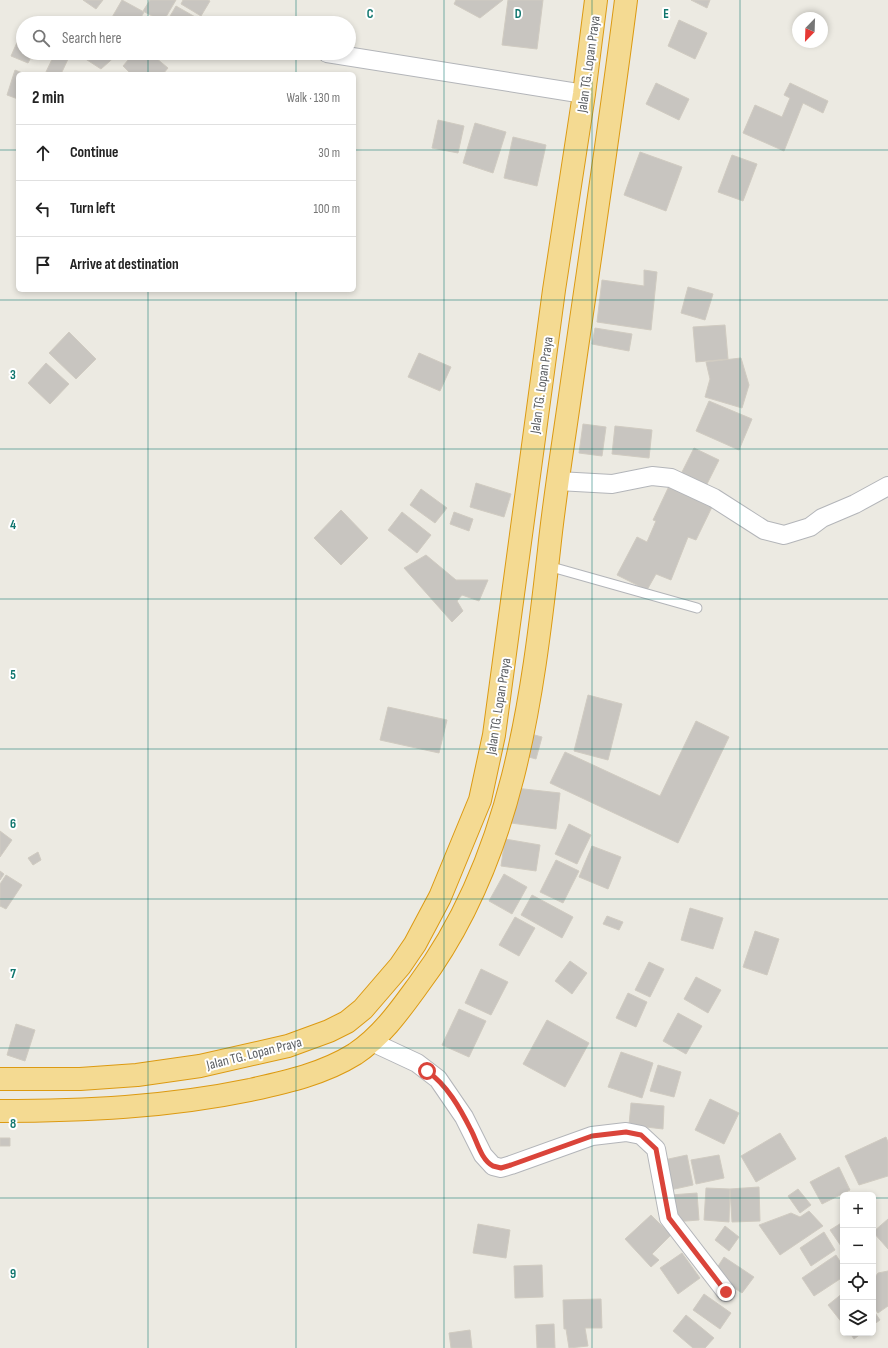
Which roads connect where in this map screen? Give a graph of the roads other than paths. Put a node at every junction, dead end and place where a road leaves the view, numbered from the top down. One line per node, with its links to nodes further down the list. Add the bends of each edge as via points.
1 (596, 0): 4 (highway, Jalan TG. Lopan Praya)
2 (626, 0): 6 (highway)
3 (356, 57): 4 (street)
4 (584, 94): 5 (highway, Jalan TG. Lopan Praya)
5 (560, 250): 6 (highway); 12 (highway, Jalan TG. Lopan Praya, via 506,660 486,775 471,826 440,897 415,944 400,966 363,1009 347,1022 288,1046 200,1066 137,1075 80,1079)
6 (589, 256): 7 (highway)
7 (558, 481): 8 (street, via 612,484 652,476 671,478 714,498 764,530 784,535 810,527 822,518); 9 (highway)
8 (888, 486)
9 (548, 566): 10 (lane); 11 (highway, via 529,704 510,792 472,898 429,971)
10 (697, 608)
11 (372, 1042): 13 (highway, via 352,1056 304,1076 220,1096 65,1111); 14 (street, via 417,1063 438,1079 464,1117 488,1163 493,1166 501,1168 511,1165 592,1136 626,1132 641,1135 656,1149 669,1218)
12 (0, 1079)
13 (0, 1110)
14 (726, 1292)

